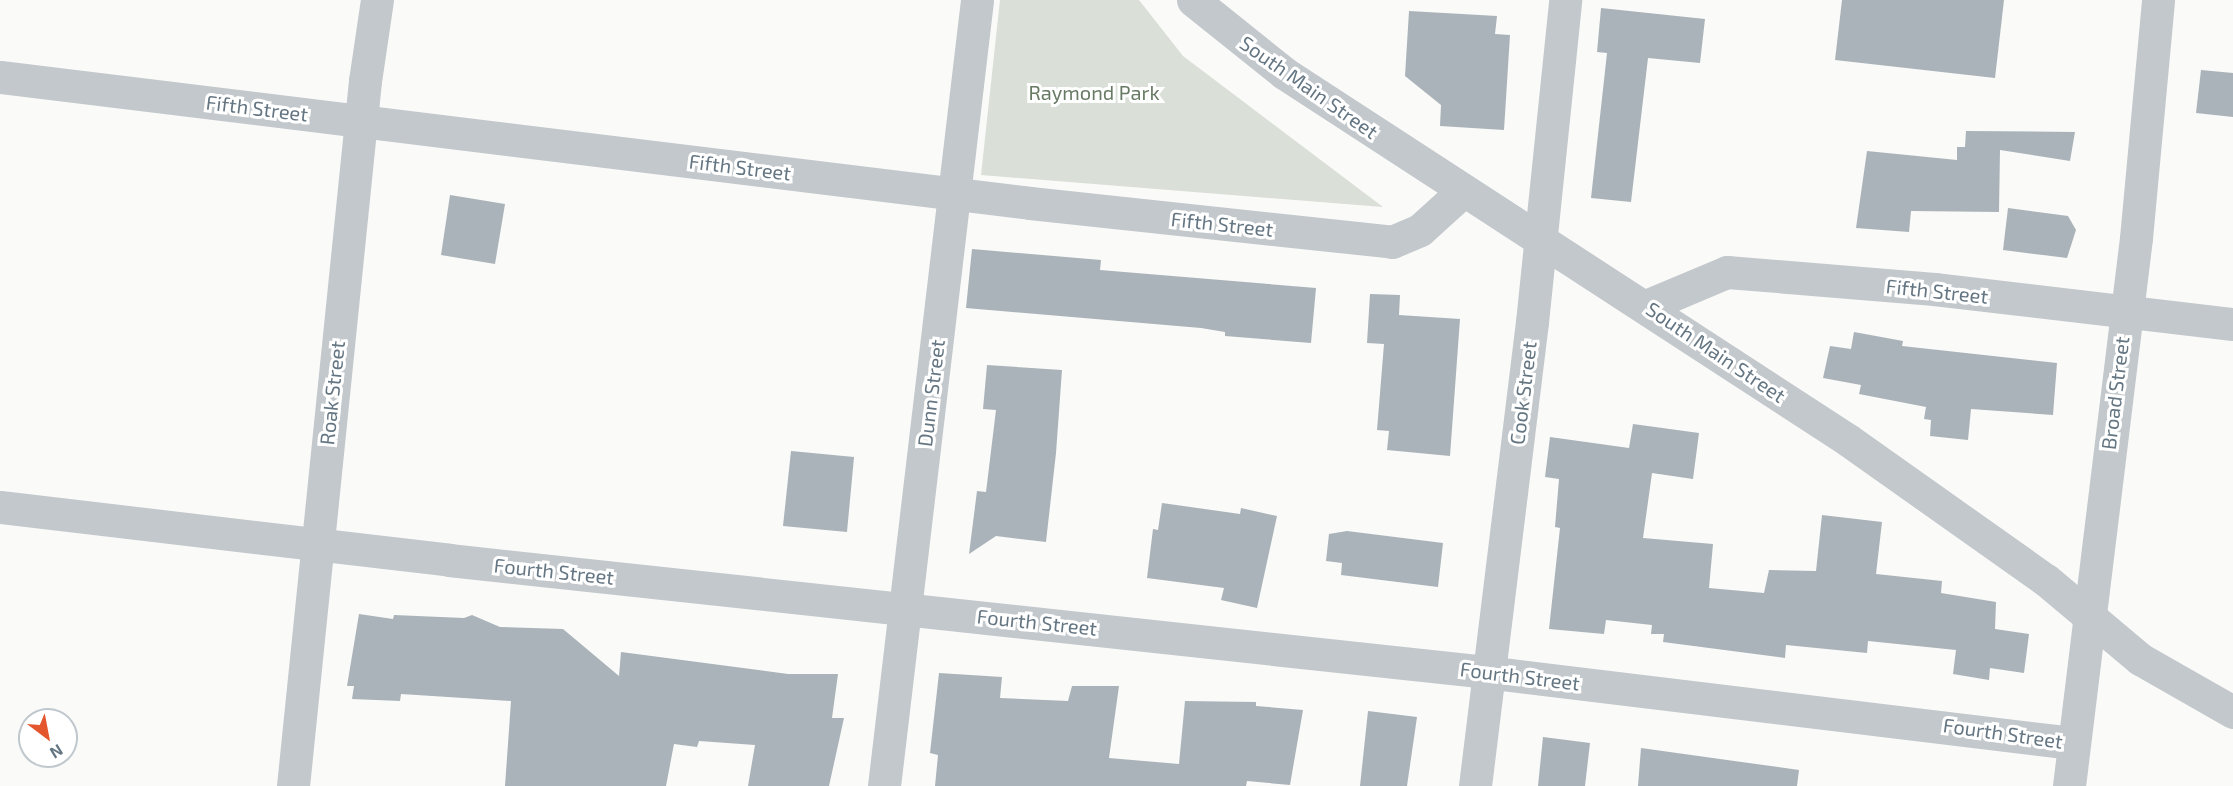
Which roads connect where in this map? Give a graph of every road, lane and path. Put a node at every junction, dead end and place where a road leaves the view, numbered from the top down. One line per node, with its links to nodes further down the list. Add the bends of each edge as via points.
1 (377, 0): 7 (street, Roak Street)
2 (977, 0): 9 (street, Dunn Street)
3 (1194, 0): 8 (street, South Main Street, via 1284,73)
4 (1565, 0): 10 (street, Cook Street)
5 (2158, 0): 12 (street, Broad Street, via 2136,238)
6 (0, 77): 7 (street, Fifth Street)
7 (362, 121): 9 (street, Fifth Street); 15 (street, Roak Street)
8 (1463, 191): 9 (street, Fifth Street, via 1420,230 1392,242); 10 (street, South Main Street)
9 (956, 194): 16 (street, Dunn Street)
10 (1540, 239): 11 (street, South Main Street); 18 (street, Cook Street)
11 (1646, 306): 12 (street, Fifth Street, via 1727,272 1934,289); 17 (street, South Main Street, via 1867,453 2046,580)
12 (2125, 313): 13 (street, Fifth Street); 17 (street, Broad Street)
13 (2233, 324)
14 (0, 507): 15 (street, Fourth Street)
15 (318, 543): 16 (street, Fourth Street); 21 (street, Roak Street)
16 (903, 608): 18 (street, Fourth Street); 22 (street, Dunn Street)
17 (2089, 616): 19 (street, South Main Street, via 2140,659); 20 (street, Broad Street)
18 (1486, 672): 20 (street, Fourth Street); 23 (street, Cook Street)
19 (2233, 712)
20 (2073, 743): 24 (street, Broad Street)
21 (293, 786)
22 (884, 786)
23 (1475, 786)
24 (2069, 786)

